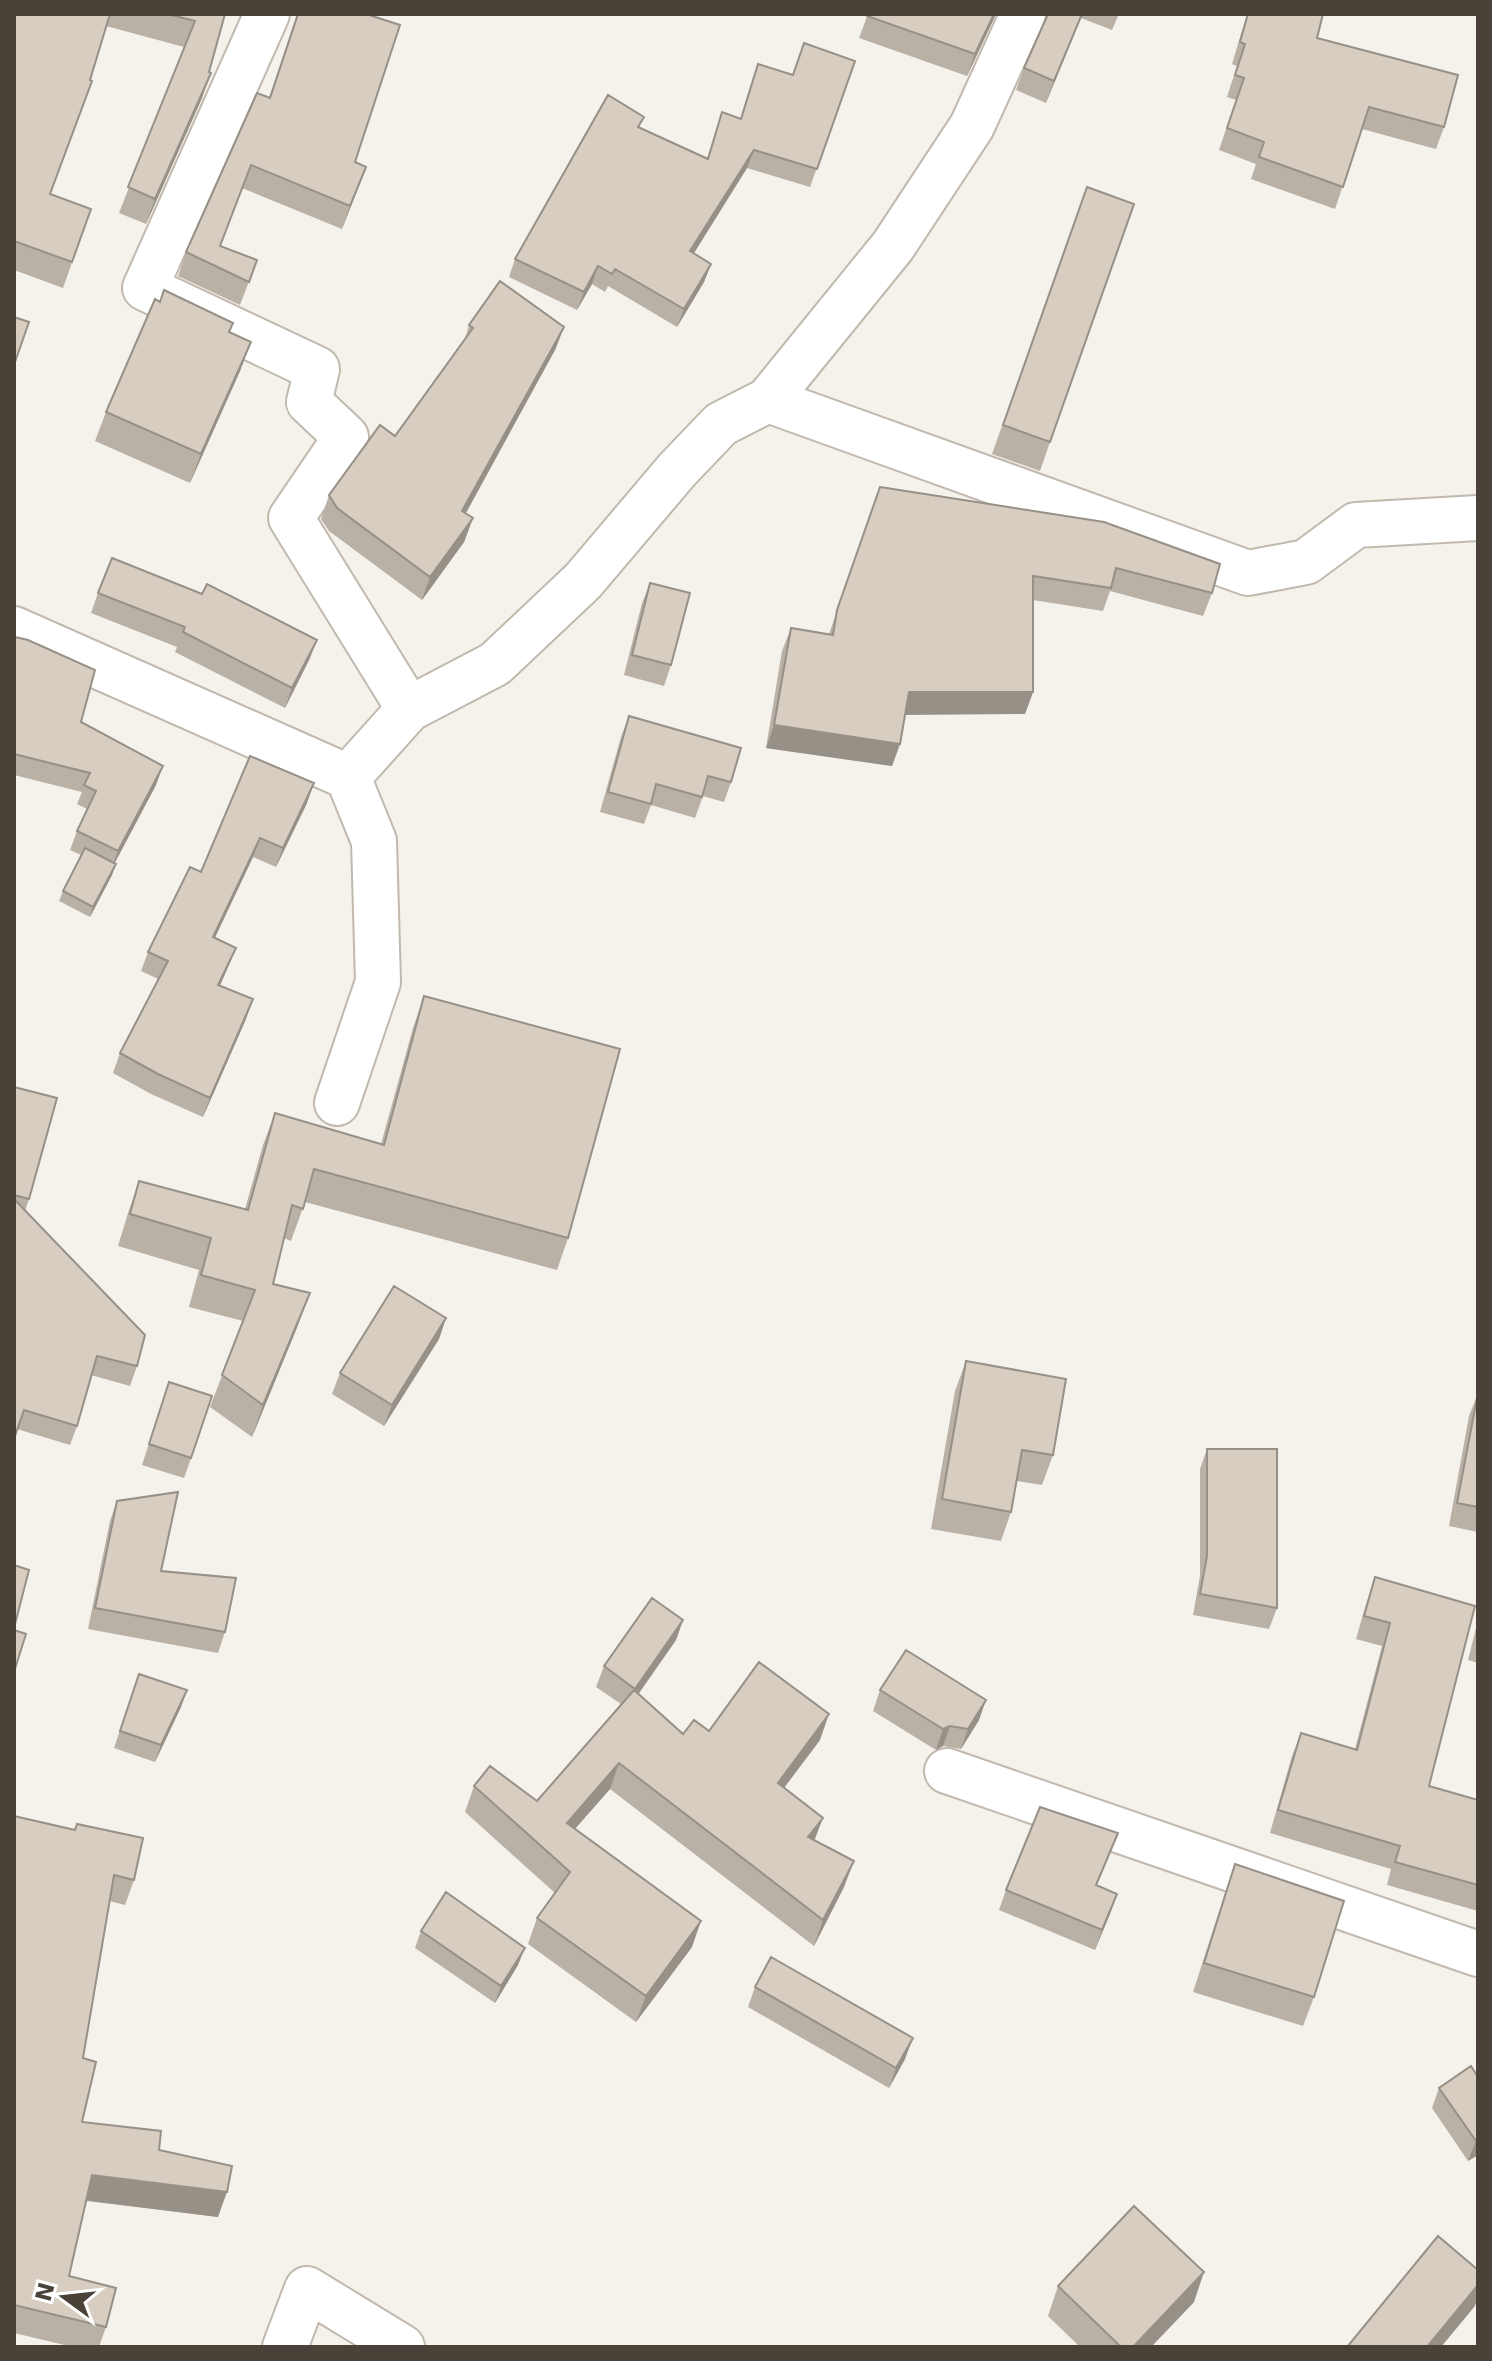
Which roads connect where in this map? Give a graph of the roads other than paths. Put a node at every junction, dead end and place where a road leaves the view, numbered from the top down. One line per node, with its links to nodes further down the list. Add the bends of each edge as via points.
1 (267, 14): 6 (street, via 145,288 317,369 309,402 346,437 291,518)
2 (1023, 14): 3 (street, via 972,126 893,246)
3 (768, 400): 4 (street, via 1248,573 1306,562 1356,525); 6 (street, via 721,424 583,581 495,664)
4 (1478, 518)
5 (14, 629): 7 (street)
6 (409, 709): 7 (street)
7 (348, 777): 8 (street, via 374,841 378,982)
8 (337, 1103)
9 (947, 1771): 10 (street)
10 (1478, 1954)
11 (285, 2347): 12 (street, via 307,2289)
12 (402, 2347)

